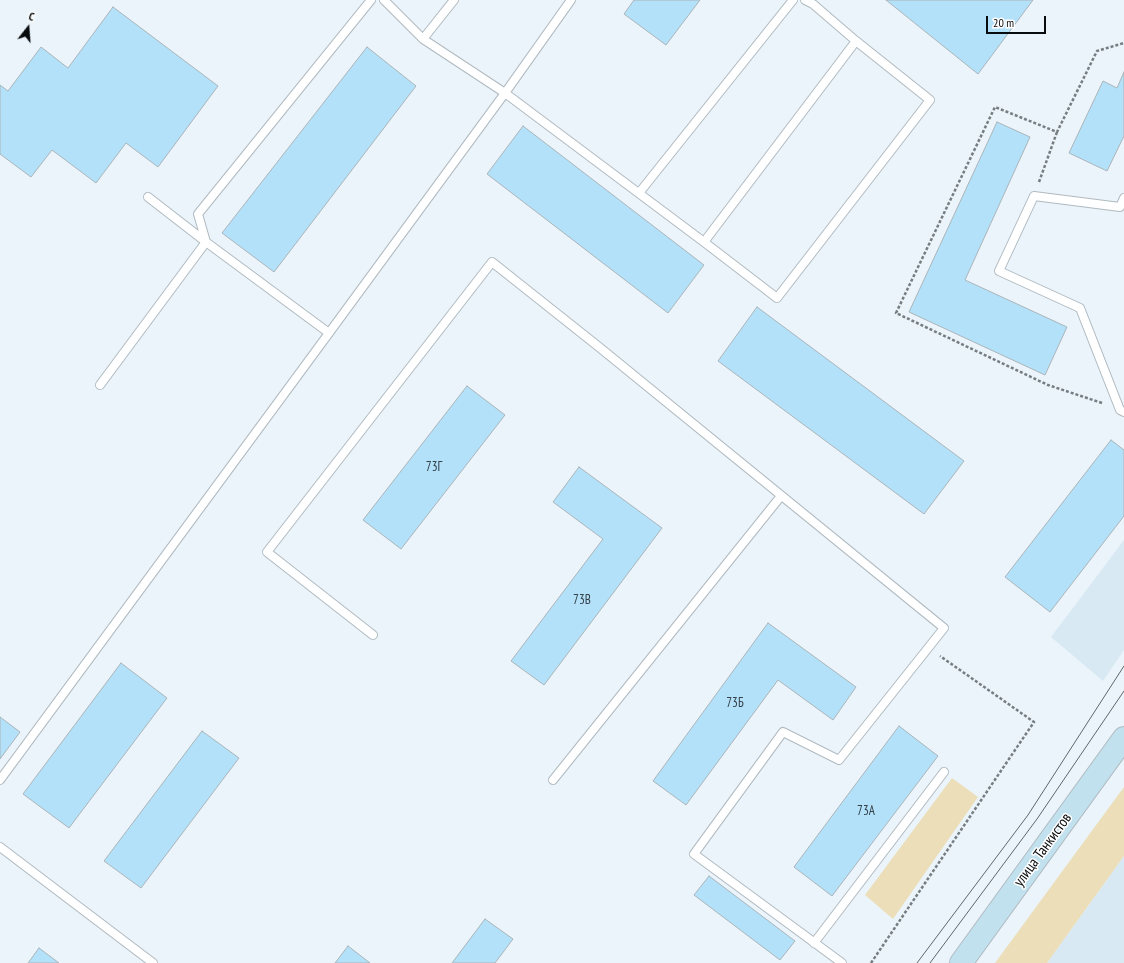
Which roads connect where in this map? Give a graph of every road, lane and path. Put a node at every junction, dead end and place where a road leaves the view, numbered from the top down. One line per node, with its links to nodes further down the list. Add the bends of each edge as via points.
1 (371, 0): 15 (lane, via 198,214)
2 (384, 0): 7 (lane)
3 (454, 0): 7 (lane)
4 (571, 0): 9 (lane)
5 (793, 0): 11 (lane)
6 (811, 1): 8 (lane)
7 (423, 39): 9 (lane)
8 (856, 41): 16 (lane); 16 (lane, via 930,100 777,298)
9 (505, 93): 11 (lane); 17 (lane)
10 (1057, 132): 12 (path)
11 (640, 193): 16 (lane)
12 (1034, 196): 14 (lane, via 1120,207); 19 (lane, via 999,271 1080,308)
13 (148, 197): 15 (lane)
14 (1124, 198)
15 (206, 242): 17 (lane); 18 (lane)
16 (704, 242)
17 (329, 333): 25 (lane)
18 (100, 385)
19 (1123, 408)
20 (782, 496): 21 (lane, via 492,262 267,552); 22 (lane, via 944,628); 26 (lane)
21 (373, 635)
22 (928, 648): 28 (lane, via 839,760 782,732 694,854); 31 (path, via 1034,722)
23 (1124, 738): 32 (main road, улица Танкистов)
24 (944, 772): 28 (lane)
25 (0, 780)
26 (553, 780)
27 (0, 846): 29 (lane)
28 (814, 942): 30 (lane)
29 (152, 963)
30 (842, 963)
31 (871, 963)
32 (961, 963)

